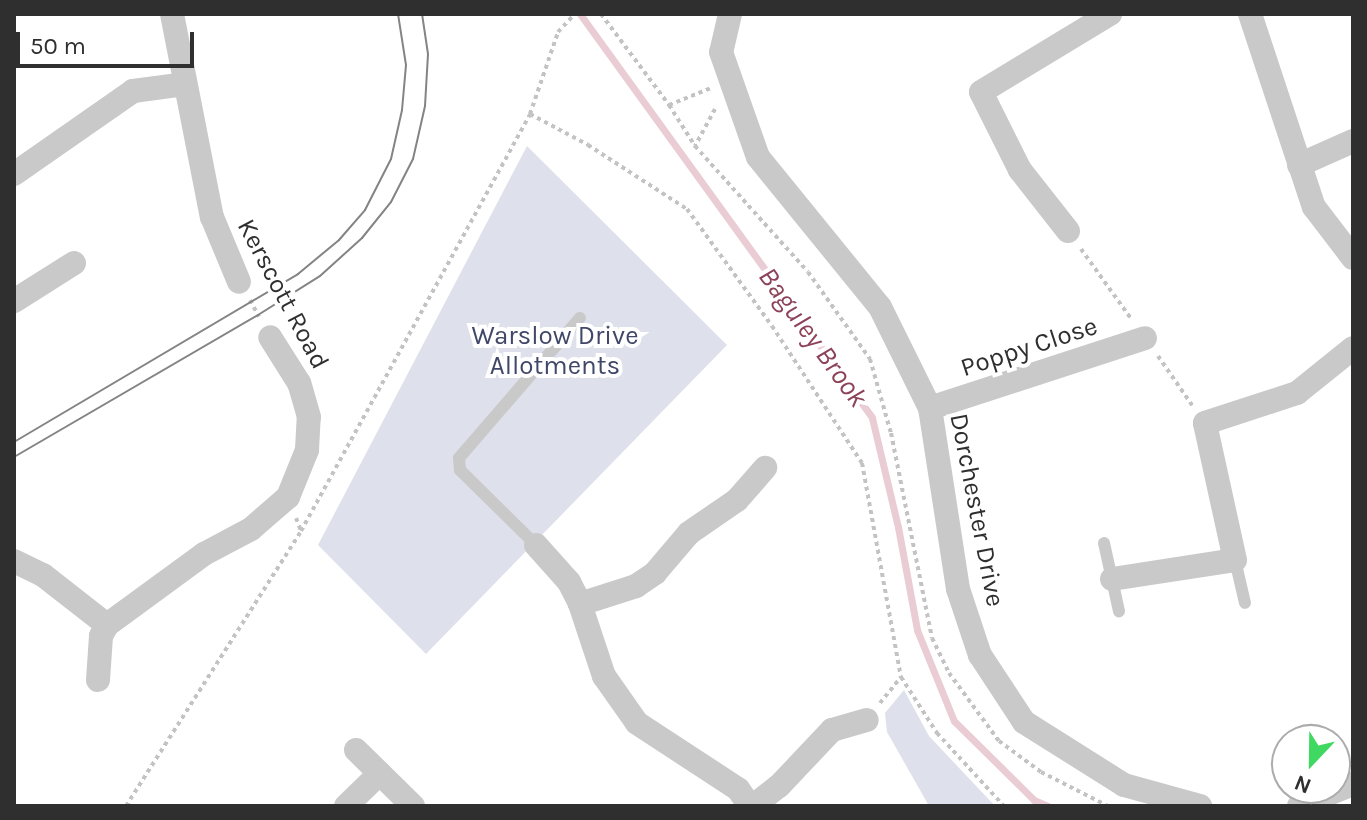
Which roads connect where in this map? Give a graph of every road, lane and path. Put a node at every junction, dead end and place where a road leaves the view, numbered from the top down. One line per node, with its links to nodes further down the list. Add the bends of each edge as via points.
1 (172, 14): 8 (street, Kerscott Road)
2 (575, 14): 10 (path, via 563,26)
3 (601, 14): 9 (path)
4 (730, 14): 7 (street, Dorchester Drive, via 721,52)
5 (1110, 14): 15 (street, via 981,92 1020,170)
6 (1250, 14): 13 (street)
7 (731, 79): 9 (path); 12 (path); 25 (street, Dorchester Drive, via 758,157 880,307)
8 (185, 84): 14 (street, via 133,91); 19 (street, Kerscott Road, via 212,217)
9 (669, 105): 12 (path)
10 (530, 114): 29 (path); 39 (path, via 687,209 772,326 862,463)
11 (1353, 141): 13 (street)
12 (695, 146): 18 (path)
13 (1299, 165): 16 (street, via 1314,207)
14 (14, 174)
15 (1068, 231): 23 (path)
16 (1353, 258)
17 (74, 263): 20 (street)
18 (808, 272)
19 (239, 282): 22 (path, Kerscott Road)
20 (14, 301)
21 (580, 318): 31 (lane, via 459,458 460,470)
22 (270, 337): 28 (street, Kerscott Road, via 299,383 309,417 307,450)
23 (1145, 338): 25 (street, Poppy Close); 26 (path)
24 (1353, 348): 26 (street, via 1297,393)
25 (930, 408): 50 (street, Dorchester Drive, via 958,589 980,655 1024,722 1124,785)
26 (1205, 423): 32 (street)
27 (765, 468): 36 (street, via 737,500 689,533 655,573 636,586)
28 (288, 497): 29 (path); 38 (street, Kerscott Road, via 251,529 204,554)
29 (301, 531): 45 (path)
30 (1104, 543): 34 (lane)
31 (536, 545): 36 (street, via 569,582)
32 (1235, 560): 34 (street); 35 (lane)
33 (14, 561): 38 (street, via 43,575)
34 (1112, 579): 37 (lane)
35 (1245, 603)
36 (580, 604): 48 (street, via 604,676 637,723 728,781)
37 (1119, 611)
38 (107, 625): 40 (street, via 101,636)
39 (901, 677): 41 (path); 49 (path, via 937,733)
40 (98, 680)
41 (867, 720): 48 (street, via 832,730 779,786)
42 (356, 750): 43 (street)
43 (380, 773): 46 (street); 47 (street)
44 (1353, 784): 51 (street)
45 (126, 806)
46 (346, 806)
47 (413, 806)
48 (752, 806)
49 (1004, 806)
50 (1200, 806)
51 (1299, 806)

